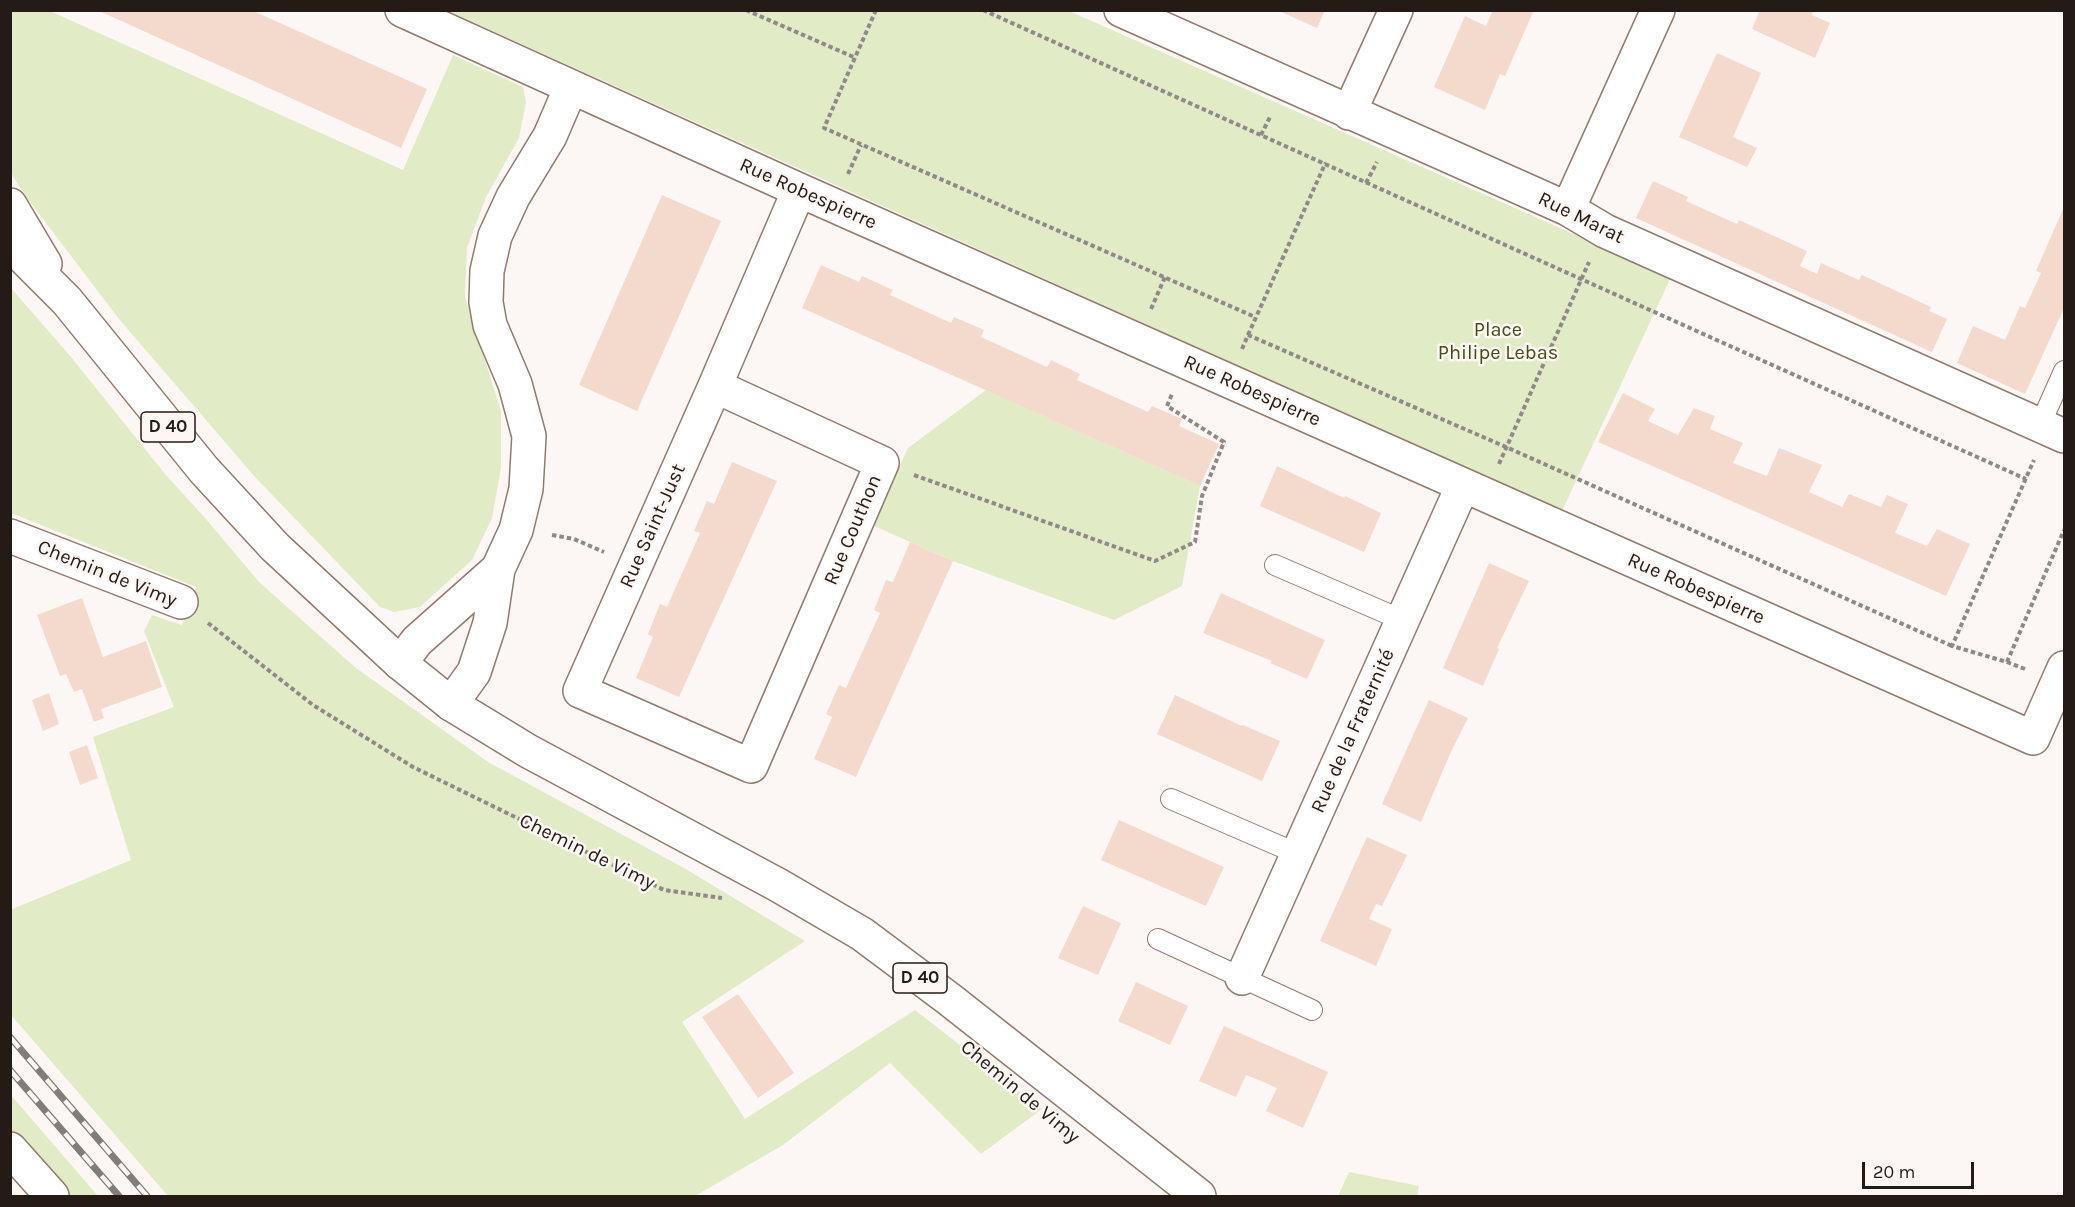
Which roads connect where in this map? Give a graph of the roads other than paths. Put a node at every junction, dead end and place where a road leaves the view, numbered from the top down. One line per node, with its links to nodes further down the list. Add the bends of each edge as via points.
1 (402, 10): 5 (street, Rue Robespierre)
2 (1121, 10): 6 (street, Rue Marat)
3 (1396, 10): 6 (street)
4 (1658, 10): 9 (street)
5 (572, 87): 7 (street, Rue Robespierre); 18 (street, via 550,136 499,226 488,271 486,302 490,325 515,384 529,436 526,489 516,530)
6 (1349, 112): 9 (street, Rue Marat)
7 (799, 190): 13 (street, Rue Saint-Just); 15 (street, Rue Robespierre)
8 (10, 205): 11 (street, D 40)
9 (1568, 209): 14 (street, Rue Marat, via 1605,231)
10 (10, 244): 11 (street, D 40)
11 (67, 302): 21 (street, D 40, via 212,479 275,547)
12 (2064, 371): 14 (lane, Rue Marat)
13 (715, 387): 24 (street, Rue Couthon, via 882,463); 24 (street, Rue Saint-Just, via 580,691)
14 (2052, 431)
15 (1474, 489): 20 (street, Rue de la Fraternité); 22 (street, Rue Robespierre, via 2033,738)
16 (10, 536): 19 (street, Chemin de Vimy)
17 (1275, 565): 20 (lane)
18 (498, 569): 21 (street, via 417,640); 23 (street, via 490,623 474,672)
19 (181, 602)
20 (1402, 620): 26 (street, Rue de la Fraternité)
21 (400, 663): 23 (street, Chemin de Vimy / D 40)
22 (2061, 675)
23 (451, 704): 32 (street, Chemin de Vimy / D 40, via 528,752 862,934)
24 (751, 766)
25 (1171, 799): 26 (lane)
26 (1298, 854): 28 (street, Rue de la Fraternité)
27 (1158, 939): 28 (lane)
28 (1242, 978): 29 (lane)
29 (1312, 1010)
30 (10, 1149): 31 (street)
31 (52, 1197)
32 (1199, 1197)

